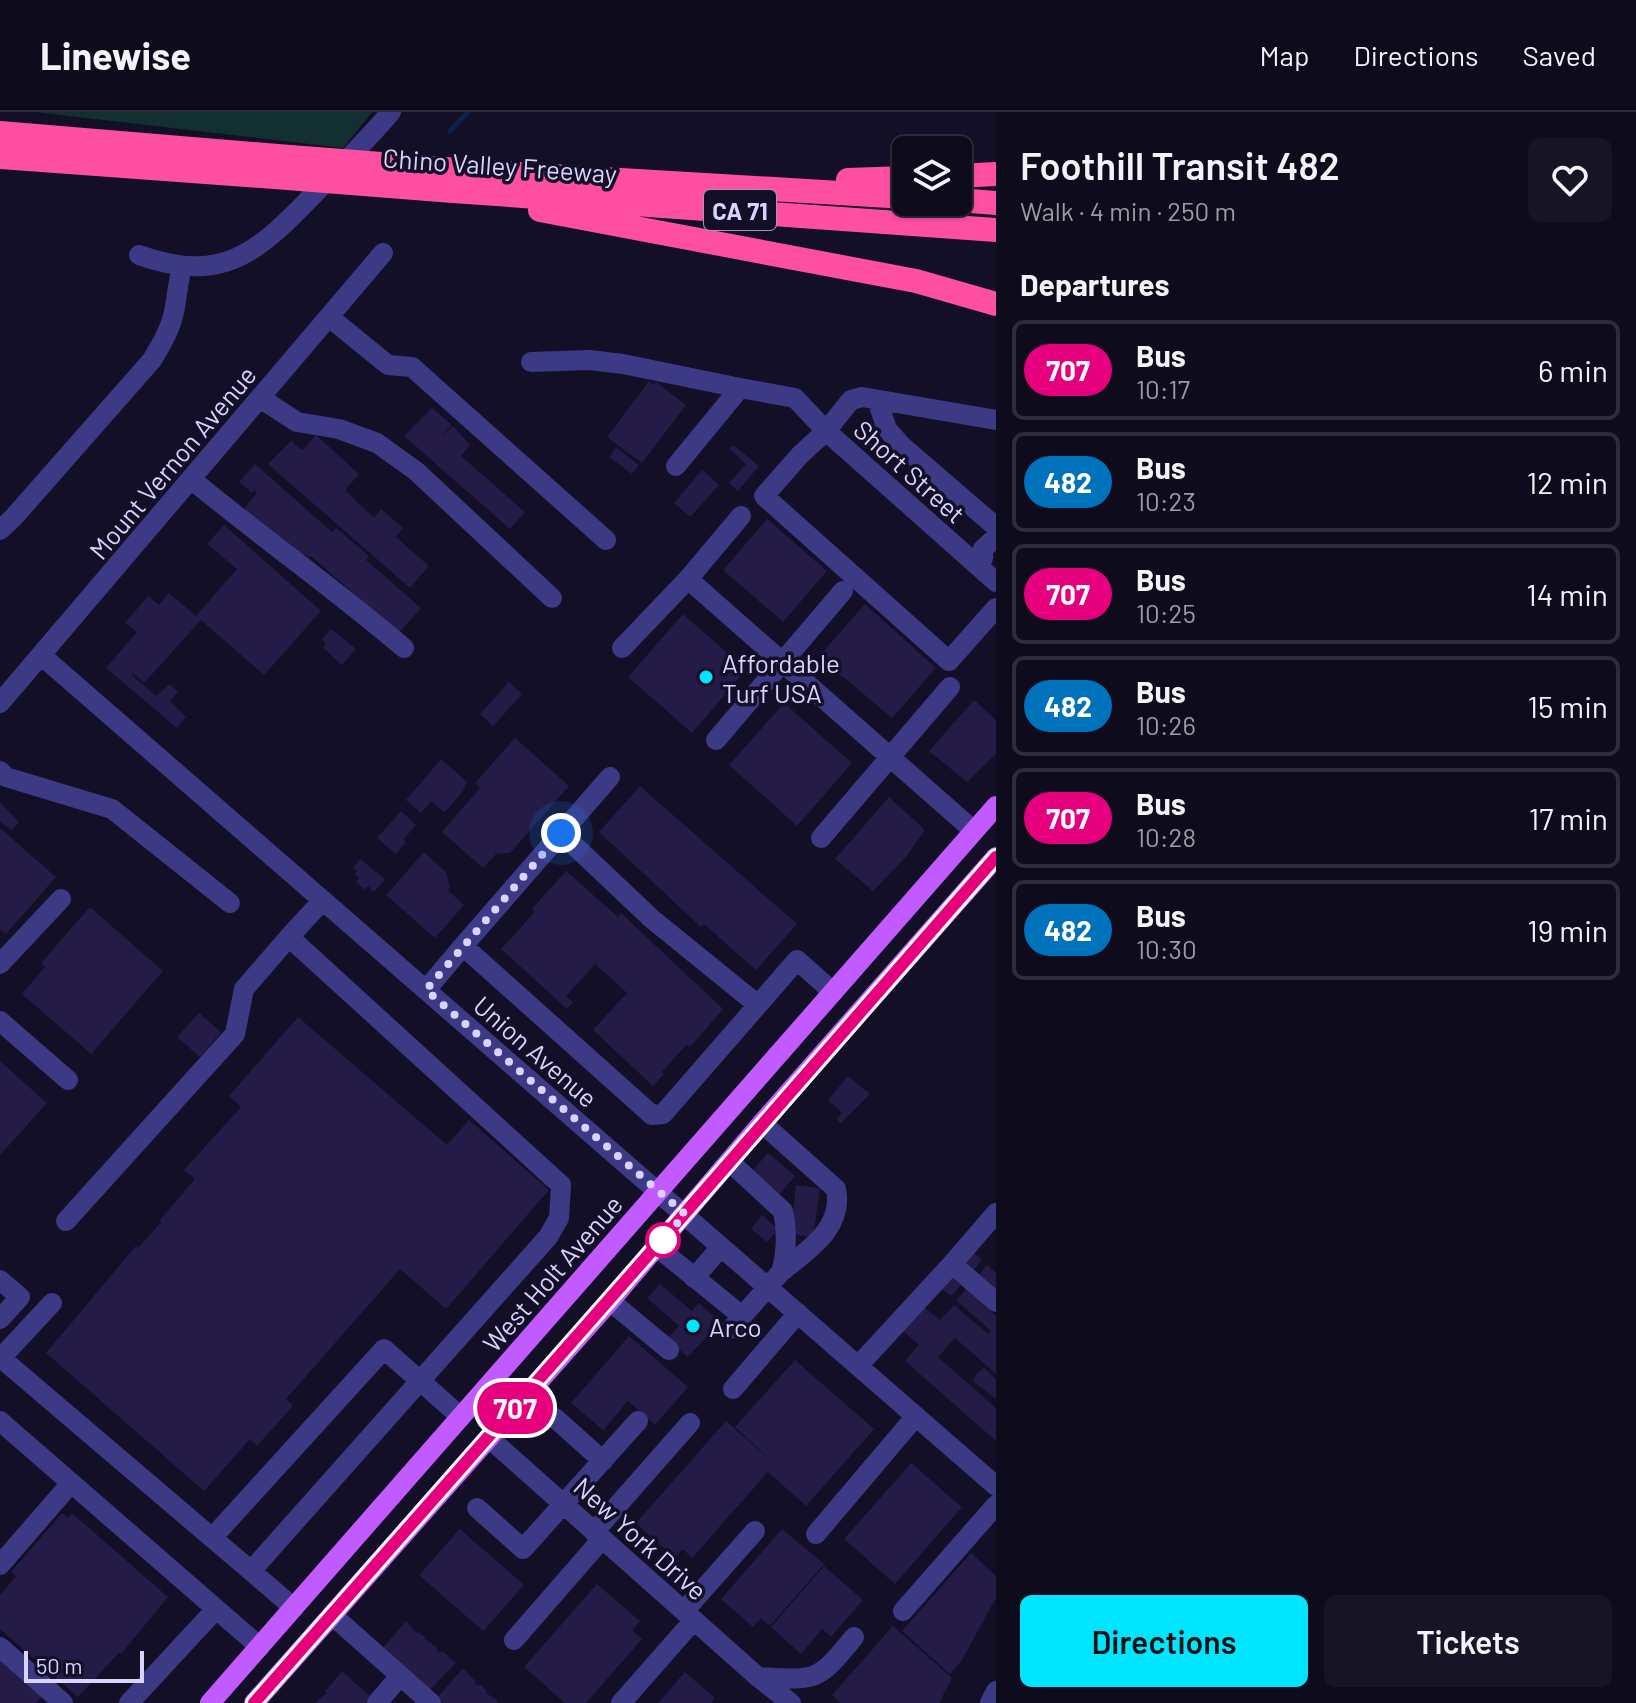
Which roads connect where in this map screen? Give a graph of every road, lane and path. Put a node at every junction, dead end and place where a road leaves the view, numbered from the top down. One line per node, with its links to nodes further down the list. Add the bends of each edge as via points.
1 (391, 112): 16 (street, via 267,240 231,261)
2 (0, 133): 4 (highway, Chino Valley Freeway / CA 71)
3 (11, 158): 4 (highway, Chino Valley Freeway / CA 71)
4 (282, 167): 8 (highway, Chino Valley Freeway / CA 71, bridge, via 472,171); 9 (highway, Chino Valley Freeway / CA 71, bridge)
5 (996, 174): 6 (highway)
6 (972, 175)
7 (892, 179): 8 (highway)
8 (715, 186): 10 (highway, Chino Valley Freeway / CA 71)
9 (484, 194): 13 (highway, Chino Valley Freeway / CA 71); 17 (highway, via 542,211 916,281)
10 (892, 196)
11 (972, 201): 12 (highway)
12 (996, 203)
13 (996, 230)
14 (383, 253): 18 (street, Mount Vernon Avenue)
15 (139, 255): 16 (street)
16 (182, 267): 29 (street, via 174,314 152,360)
17 (996, 304)
18 (329, 317): 21 (street, Mount Vernon Avenue); 31 (street, via 388,365 412,367)
19 (531, 362): 20 (street, Short Street, via 623,364)
20 (740, 388): 24 (street, Short Street, via 795,398); 25 (street)
21 (260, 398): 26 (street, Mount Vernon Avenue); 36 (street, via 297,422 377,443 416,471)
22 (877, 400): 23 (street); 24 (street, via 851,400); 28 (street, via 887,429 902,446)
23 (996, 420)
24 (826, 431): 32 (street, Short Street); 37 (street, via 764,496 949,661)
25 (676, 466)
26 (191, 479): 38 (street); 40 (street, Mount Vernon Avenue)
27 (741, 516): 33 (street)
28 (996, 527)
29 (0, 530)
30 (996, 537): 32 (street, via 983,549)
31 (606, 540)
32 (985, 557): 34 (street, Short Street)
33 (688, 579): 39 (street); 41 (street)
34 (996, 582)
35 (843, 591): 41 (street)
36 (552, 598)
37 (996, 608)
38 (404, 648)
39 (622, 648)
40 (42, 656): 43 (street, Mount Vernon Avenue); 54 (street, Union Avenue)
41 (781, 660): 44 (street); 45 (street)
42 (950, 687): 45 (street)
43 (0, 703)
44 (716, 740)
45 (890, 755): 49 (street); 51 (street)
46 (0, 771): 55 (street, via 112,809)
47 (610, 777): 50 (street)
48 (996, 806): 49 (main road, West Holt Avenue)
49 (974, 831): 60 (main road, West Holt Avenue)
50 (561, 833): 57 (street); 61 (street, via 652,919)
51 (821, 838)
52 (996, 857): 64 (main road)
53 (61, 899): 58 (street)
54 (323, 900): 56 (street); 59 (street, Union Avenue)
55 (230, 903)
56 (289, 937): 69 (street, via 244,989 235,1034); 83 (street, via 561,1185 559,1218 548,1237)
57 (463, 946): 59 (street); 61 (street, via 652,1115 663,1114)
58 (0, 964)
59 (426, 990): 66 (street, Union Avenue)
60 (833, 992): 61 (street, via 797,960); 66 (main road, West Holt Avenue)
61 (758, 1005)
62 (0, 1021): 63 (street)
63 (68, 1080)
64 (762, 1123): 65 (main road); 74 (street, via 836,1189 839,1200 826,1232)
65 (730, 1162): 68 (main road); 74 (street, via 783,1211 784,1261)
66 (658, 1191): 68 (street, Union Avenue); 86 (main road, West Holt Avenue)
67 (996, 1213): 72 (street)
68 (685, 1214): 70 (main road); 71 (street, Union Avenue)
69 (66, 1221)
70 (657, 1247): 73 (street); 76 (main road)
71 (721, 1247): 73 (street); 74 (street, Union Avenue)
72 (952, 1264): 77 (street); 82 (street)
73 (694, 1278): 74 (street, via 736,1323)
74 (774, 1279): 79 (street, Union Avenue)
75 (0, 1280): 80 (street, via 20,1297)
76 (610, 1301): 81 (street); 91 (main road)
77 (996, 1302)
78 (52, 1303): 101 (street, via 1,1358)
79 (798, 1313): 82 (street, Union Avenue); 84 (street)
80 (0, 1319)
81 (669, 1350)
82 (858, 1366): 85 (street, Union Avenue)
83 (421, 1381): 86 (street); 101 (street, via 384,1349); 103 (street)
84 (733, 1389)
85 (916, 1416): 94 (street, Union Avenue); 99 (street)
86 (461, 1417): 104 (main road, West Holt Avenue)
87 (555, 1418): 92 (street)
88 (0, 1421): 93 (street)
89 (638, 1421): 92 (street)
90 (690, 1423): 100 (street)
91 (489, 1438): 95 (street, New York Drive); 107 (main road)
92 (603, 1461): 95 (street)
93 (71, 1483): 102 (street); 105 (street)
94 (996, 1486)
95 (564, 1505): 97 (street, via 523,1549); 100 (street, New York Drive)
96 (996, 1505): 106 (street)
97 (477, 1508)
98 (755, 1531): 108 (street)
99 (816, 1534)
100 (598, 1535): 108 (street, New York Drive); 110 (street)
101 (212, 1538): 103 (street)
102 (0, 1565)
103 (251, 1571): 104 (street)
104 (294, 1608): 112 (main road, West Holt Avenue)
105 (216, 1609): 112 (street); 117 (street)
106 (903, 1611)
107 (332, 1615): 113 (street); 119 (main road)
108 (689, 1616): 114 (street, New York Drive); 122 (street)
109 (854, 1637): 114 (street, via 820,1674 800,1679)
110 (514, 1640)
111 (0, 1647): 116 (street)
112 (260, 1647): 118 (main road, West Holt Avenue)
113 (400, 1676): 120 (street); 121 (street)
114 (758, 1677): 123 (street); 124 (street, New York Drive)
115 (996, 1691): 125 (street)
116 (63, 1703)
117 (129, 1703)
118 (210, 1703)
119 (254, 1703)
120 (377, 1703)
121 (431, 1703)
122 (621, 1703)
123 (763, 1703)
124 (791, 1703)
125 (990, 1703)

